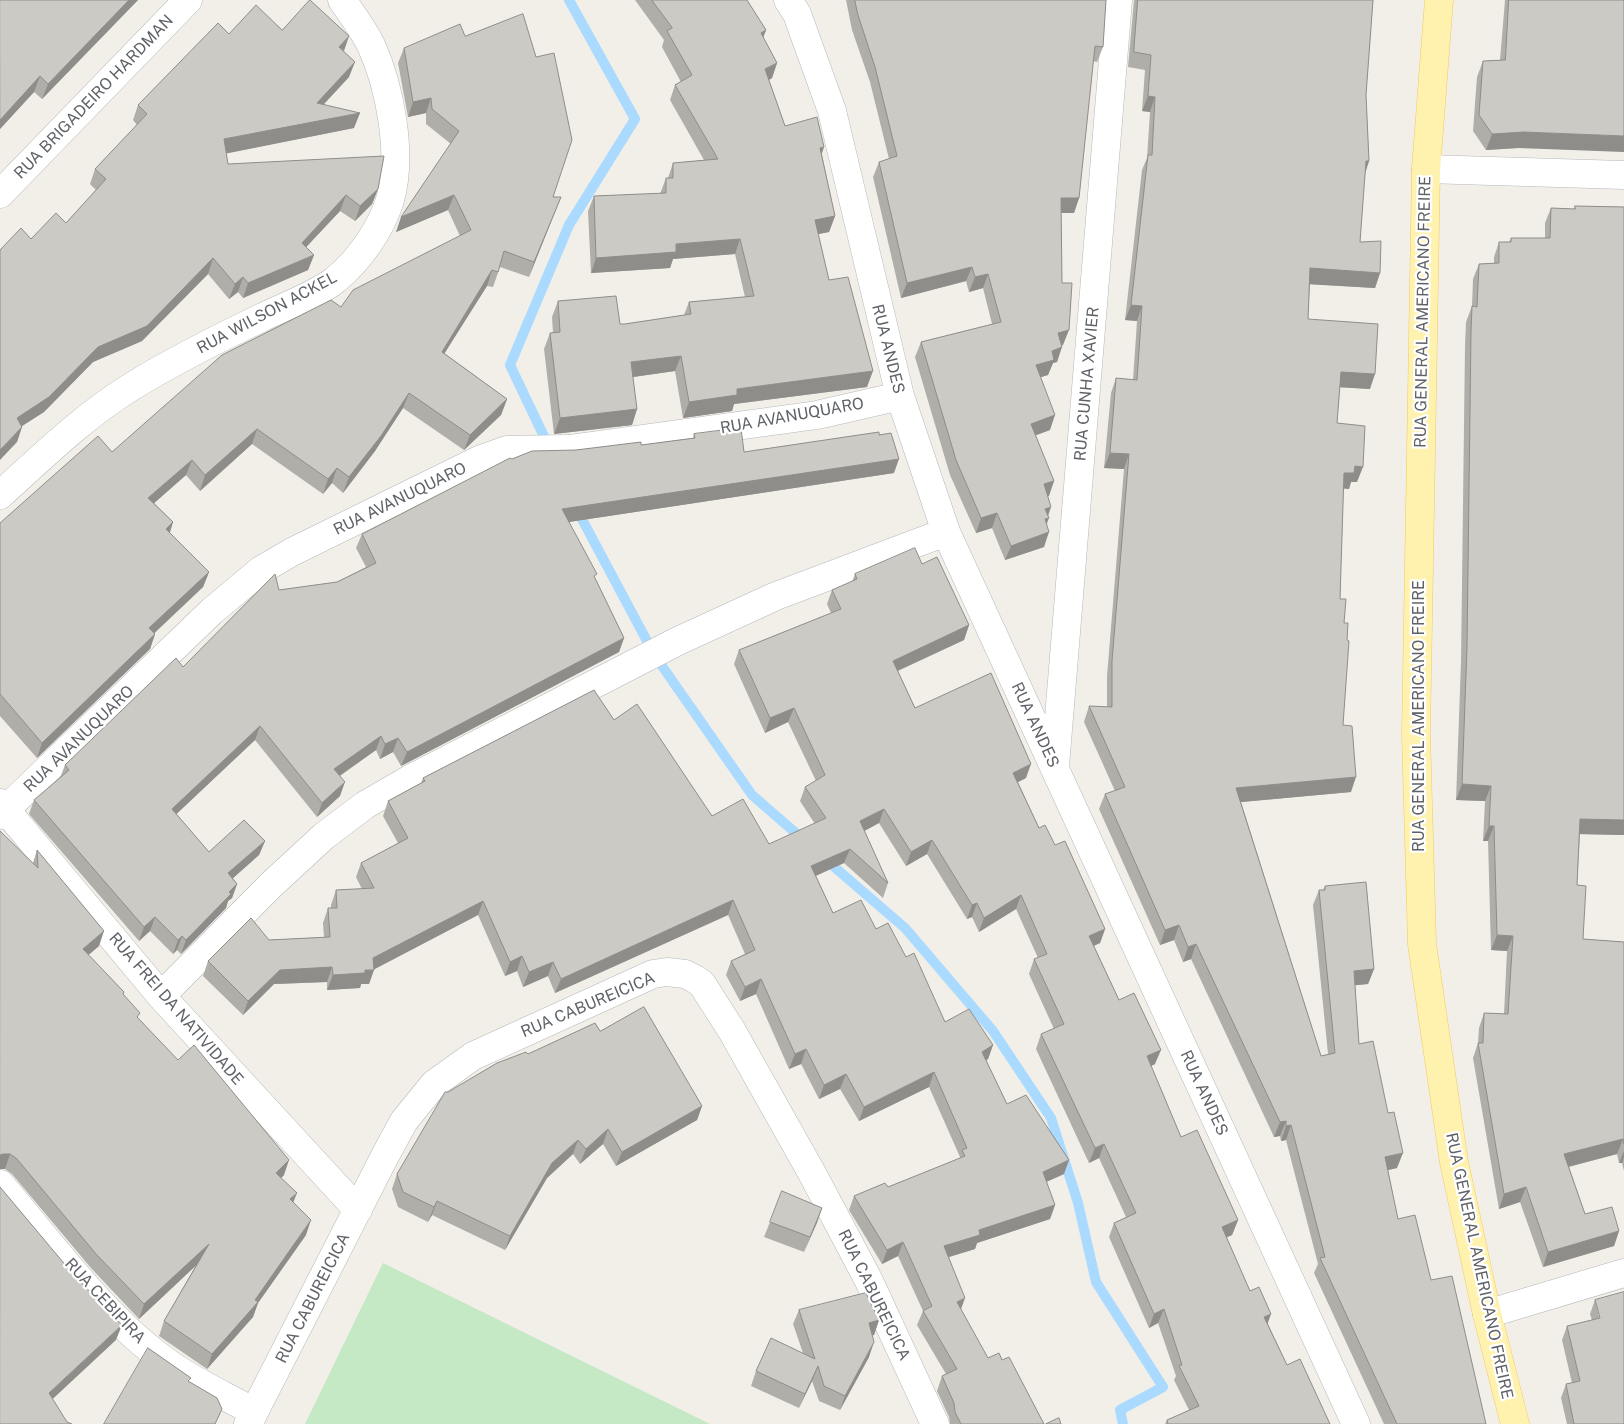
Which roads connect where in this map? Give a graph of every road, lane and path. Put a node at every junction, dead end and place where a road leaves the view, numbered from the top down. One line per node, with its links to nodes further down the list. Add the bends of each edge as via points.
1 (188, 0): 8 (street, RUA BRIGADEIRO HARDMAN)
2 (342, 0): 10 (street, RUA WILSON ACKEL, via 370,44 384,82 394,128 390,200 374,233 353,263 334,281 202,346 130,388 56,444)
3 (788, 0): 9 (street, RUA ANDES, via 797,14 832,111)
4 (1118, 0): 12 (street, RUA CUNHA XAVIER)
5 (1440, 0): 6 (main road, RUA GENERAL AMERICANO FREIRE)
6 (1426, 169): 7 (street); 18 (main road, RUA GENERAL AMERICANO FREIRE, via 1416,734 1422,944 1454,1162)
7 (1624, 175)
8 (0, 194)
9 (900, 396): 11 (street, RUA ANDES); 13 (street, RUA AVANUQUARO, via 817,415 569,449 507,450 479,460 261,570 212,611)
10 (0, 495)
11 (946, 532): 12 (street, RUA ANDES); 14 (street, via 776,596 678,641 410,778 365,805 324,836)
12 (1055, 768): 21 (street, RUA ANDES)
13 (2, 809): 14 (street, RUA FREI DA NATIVIDADE)
14 (161, 996): 16 (street, RUA FREI DA NATIVIDADE)
15 (0, 1184): 19 (street, RUA CEBIPIRA, via 135,1337 169,1364)
16 (358, 1210): 19 (street, RUA CABUREICICA); 20 (street, RUA CABUREICICA, via 404,1121 434,1084 473,1056 653,974 685,974 702,984 732,1031 813,1175 869,1281)
17 (1624, 1274): 18 (street)
18 (1486, 1314): 22 (main road, RUA GENERAL AMERICANO FREIRE)
19 (251, 1418)
20 (935, 1424)
21 (1356, 1424)
22 (1515, 1424)

